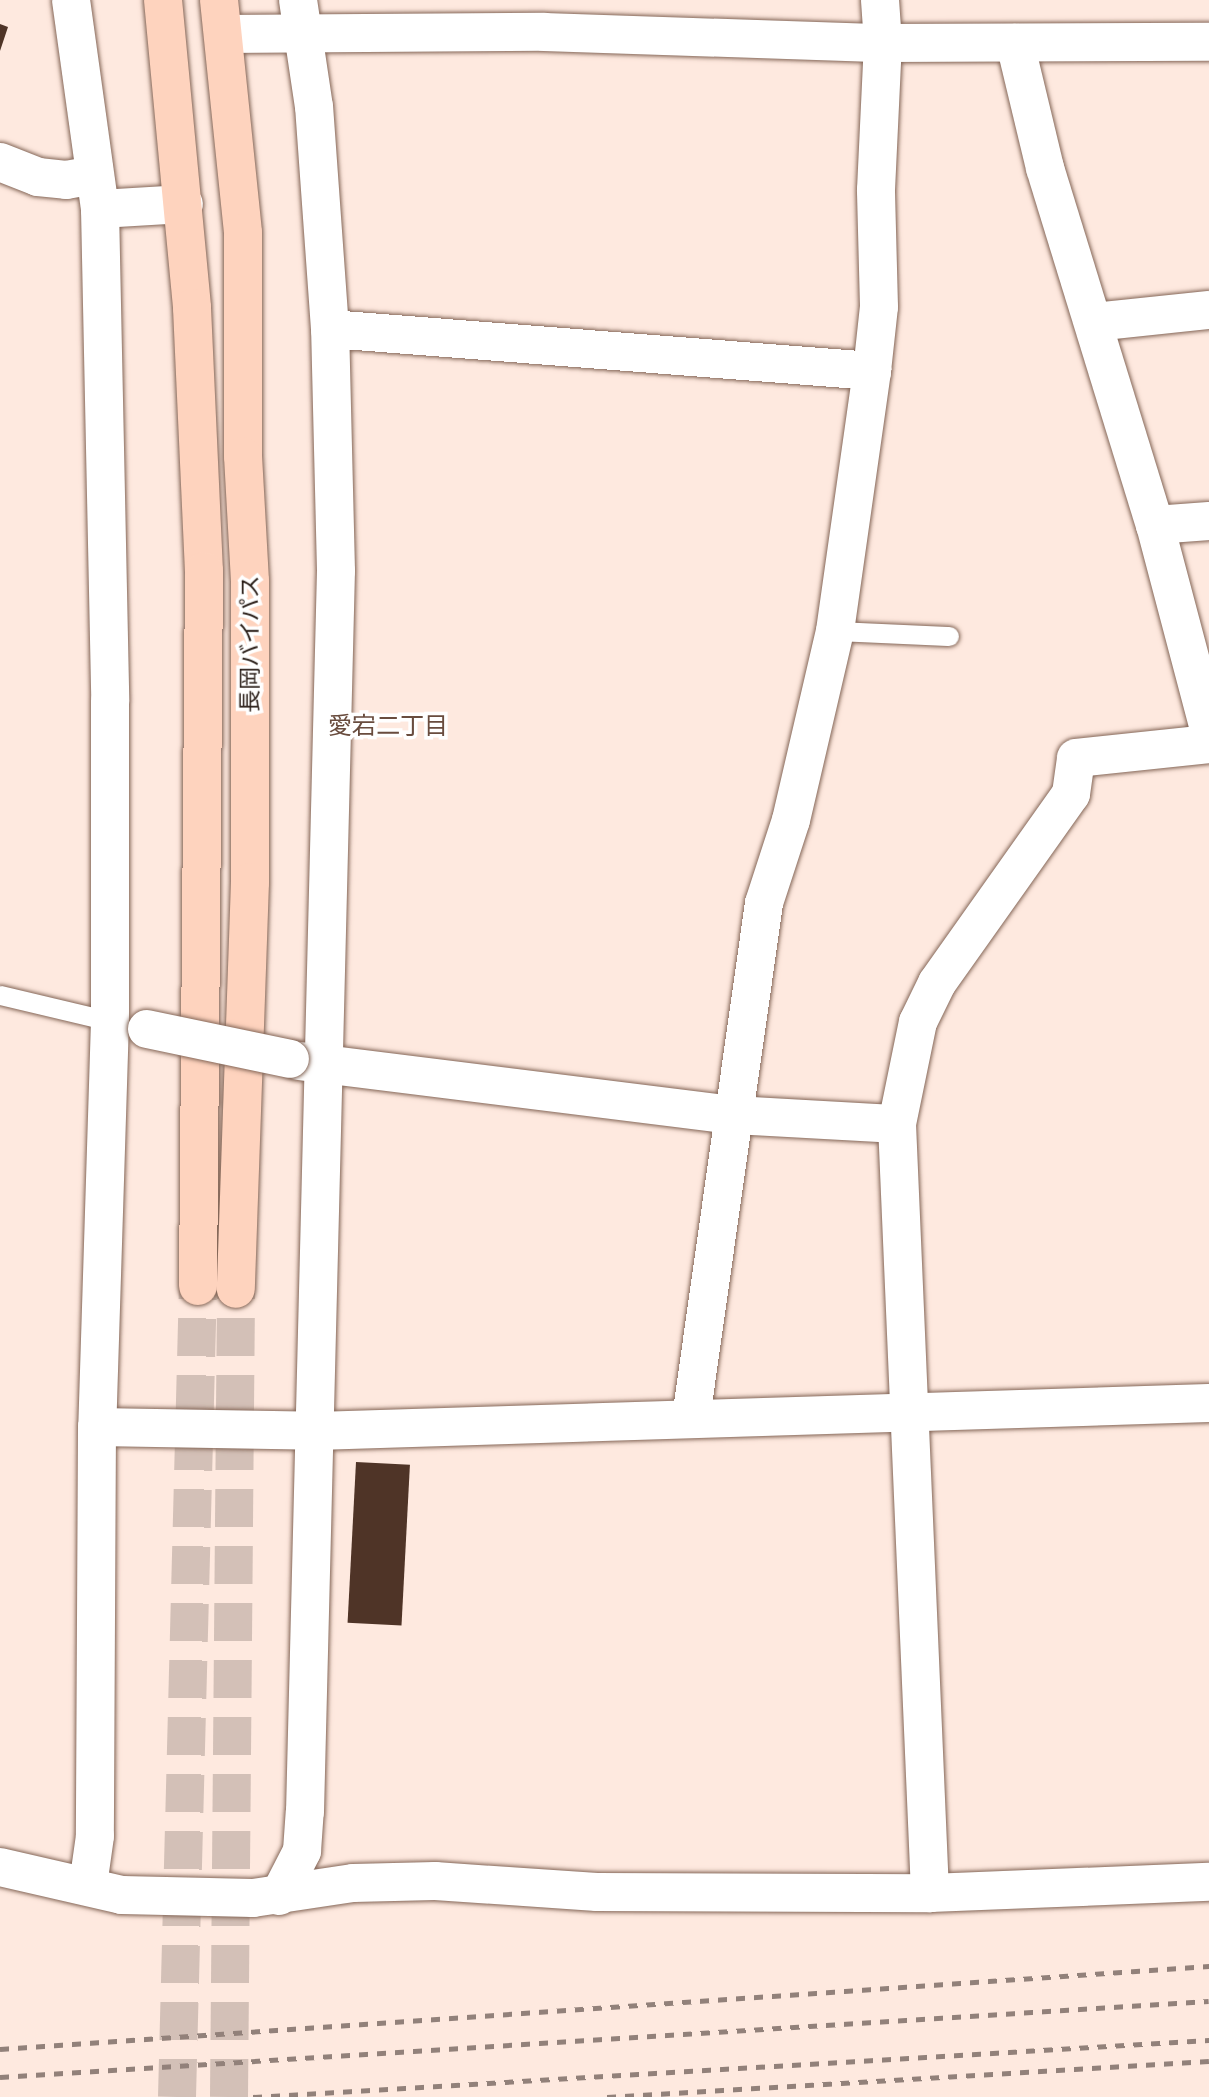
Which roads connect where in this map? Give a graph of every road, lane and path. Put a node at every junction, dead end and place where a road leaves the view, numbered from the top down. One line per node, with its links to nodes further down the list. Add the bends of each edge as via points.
1 (71, 0): 10 (street)
2 (163, 0): 11 (highway, 長岡バイパス)
3 (880, 0): 7 (street)
4 (300, 16): 5 (street); 7 (street, via 544,32); 14 (street, via 314,107)
5 (221, 17): 11 (highway, 長岡バイパス, via 243,233 250,882 217,1287 204,571)
6 (1209, 42): 8 (street)
7 (883, 43): 8 (street); 15 (street, via 876,190 879,307)
8 (1015, 43): 13 (street, via 1045,167)
9 (0, 162): 10 (street)
10 (98, 192): 11 (street); 23 (street)
11 (184, 204)
12 (1209, 310): 13 (street)
13 (1094, 322): 17 (street)
14 (330, 328): 15 (street); 24 (street, via 336,571)
15 (872, 371): 18 (street)
16 (1209, 521): 17 (street)
17 (1155, 525): 20 (street)
18 (835, 631): 19 (lane); 25 (street, via 791,820 764,902)
19 (949, 636)
20 (1209, 730)
21 (1209, 744): 26 (street, via 1076,758 1071,794 937,983 918,1022)
22 (1, 999): 23 (lane)
23 (110, 1021): 24 (street, bridge); 30 (street)
24 (307, 1063): 25 (street); 31 (street)
25 (735, 1115): 26 (street); 29 (street)
26 (897, 1124): 28 (street)
27 (1209, 1403): 28 (street)
28 (908, 1410): 29 (street); 35 (street, via 926,1738)
29 (691, 1418): 31 (street)
30 (97, 1427): 31 (street); 34 (street, via 95,1836)
31 (316, 1430): 36 (street, via 302,1851)
32 (0, 1867): 34 (street)
33 (1209, 1882): 35 (street)
34 (88, 1885): 36 (street, via 122,1895)
35 (929, 1893): 36 (street, via 597,1892 435,1881 353,1883)
36 (279, 1896)

